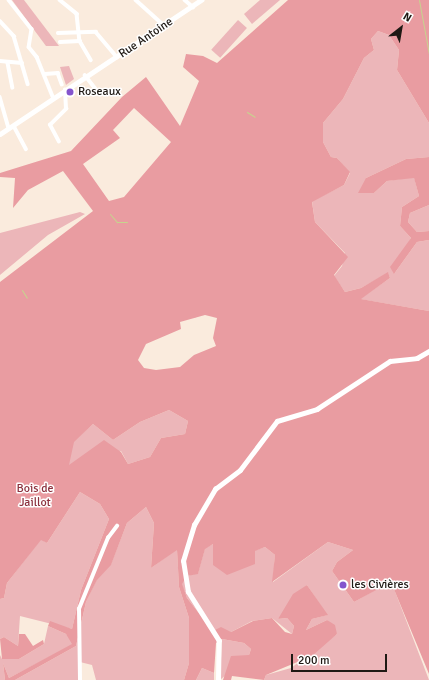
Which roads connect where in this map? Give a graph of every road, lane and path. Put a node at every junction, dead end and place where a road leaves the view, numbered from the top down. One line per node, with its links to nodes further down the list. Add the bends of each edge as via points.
1 (9, 0): 18 (street, via 32,29 29,47)
2 (60, 0): 9 (street, via 77,14)
3 (136, 0): 8 (street)
4 (185, 0): 6 (street)
5 (201, 0): 6 (street, Rue Antoine)
6 (194, 8): 8 (street, Rue Antoine)
7 (0, 21): 17 (street, via 14,36)
8 (164, 25): 13 (street, Rue Antoine)
9 (80, 32): 10 (street); 11 (street); 13 (street, via 96,32)
10 (58, 33)
11 (80, 41): 12 (street); 14 (street)
12 (60, 42)
13 (117, 57): 19 (street, Rue Antoine)
14 (91, 60)
15 (0, 61): 16 (street)
16 (8, 63): 17 (street); 22 (street)
17 (22, 63): 20 (street)
18 (45, 74): 21 (street, via 58,74); 26 (street)
19 (85, 75): 23 (street); 24 (street, Rue Antoine)
20 (28, 84)
21 (62, 84)
22 (13, 88)
23 (96, 89)
24 (64, 90): 26 (street, Rue Antoine); 30 (street, via 66,109 50,125)
25 (0, 97): 28 (street)
26 (54, 99): 27 (street, Rue Antoine)
27 (14, 126): 28 (street, Rue Antoine); 31 (street)
28 (9, 129): 29 (street, Rue Antoine)
29 (0, 134)
30 (58, 142)
31 (26, 149)
32 (429, 351): 35 (street, via 419,358 390,361 317,409 273,424 243,467 215,489 202,510 184,553 183,569 188,592 219,641)
33 (117, 526): 34 (street, via 108,538 79,610)
34 (80, 680)
35 (218, 680)

